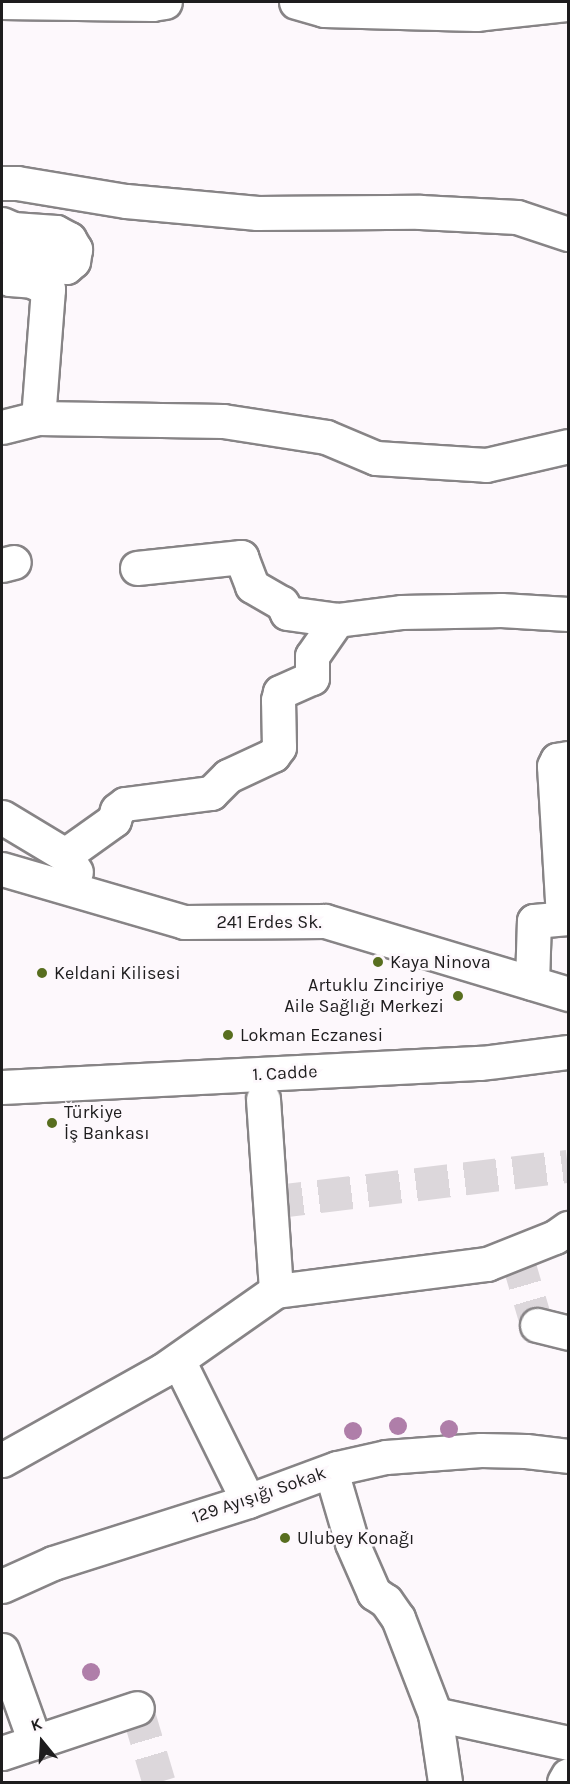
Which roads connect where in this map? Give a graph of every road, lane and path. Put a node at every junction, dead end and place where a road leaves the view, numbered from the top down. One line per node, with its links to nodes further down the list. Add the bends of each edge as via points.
1 (2, 2): 2 (street)
2 (165, 2)
3 (296, 2): 4 (street, via 324,10 476,14)
4 (568, 4)
5 (2, 183): 7 (street, via 126,201 256,213 420,212 517,218)
6 (2, 224): 8 (street, via 13,229 56,232 69,238 75,249 73,261 66,267 22,257 9,258)
7 (568, 234)
8 (2, 267)
9 (2, 275): 10 (street, via 48,289)
10 (38, 418): 11 (street); 12 (street, via 223,421 326,437 376,458 486,465)
11 (2, 427)
12 (568, 446)
13 (137, 568): 15 (street, via 241,557 252,586 282,603 287,613)
14 (568, 614): 15 (street, via 501,610 412,612)
15 (338, 620): 18 (street, via 312,656 312,678 280,692 279,747 273,755 228,776 212,793 125,804 117,810 114,820)
16 (568, 758): 21 (street, via 558,760 554,766)
17 (2, 817): 18 (street)
18 (65, 855): 20 (street)
19 (2, 869): 20 (street, 241 Erdes Sk.)
20 (85, 893): 22 (street, 241 Erdes Sk., via 184,922 325,921)
21 (566, 917): 22 (street, via 534,921)
22 (532, 983): 23 (street, 241 Erdes Sk.)
23 (568, 994)
24 (568, 1052): 25 (street, 1. Cadde, via 459,1064)
25 (2, 1087)
26 (263, 1099): 28 (street)
27 (568, 1228): 28 (street, via 487,1264)
28 (276, 1291): 31 (street)
29 (537, 1325): 30 (street)
30 (568, 1333)
31 (178, 1360): 33 (street); 35 (street)
32 (568, 1456): 34 (street, 129 Ayışığı Sokak, via 481,1450 387,1457)
33 (2, 1460)
34 (331, 1471): 35 (street, 129 Ayışığı Sokak); 39 (street, via 352,1543 374,1593 386,1601 398,1618)
35 (248, 1501): 36 (street, 129 Ayışığı Sokak, via 53,1563)
36 (2, 1586)
37 (2, 1650): 40 (street)
38 (137, 1708): 40 (street)
39 (435, 1714): 41 (street); 44 (street)
40 (35, 1742): 42 (street)
41 (568, 1743)
42 (2, 1753)
43 (568, 1775): 45 (street)
44 (445, 1782)
45 (564, 1782)

